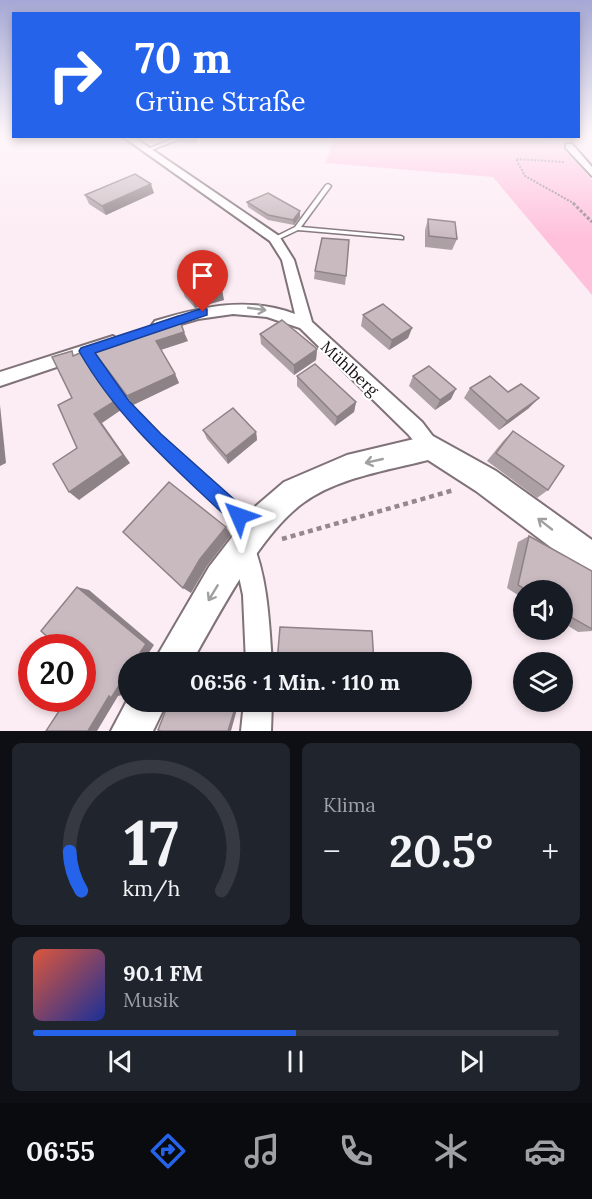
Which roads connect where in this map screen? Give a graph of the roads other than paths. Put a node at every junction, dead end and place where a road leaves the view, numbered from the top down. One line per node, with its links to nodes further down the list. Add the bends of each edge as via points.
1 (174, 169): 5 (street, Mühlberg)
2 (328, 186): 3 (lane)
3 (297, 228): 4 (lane); 5 (lane)
4 (400, 238)
5 (275, 239): 6 (street, Mühlberg, via 288,260)
6 (305, 324): 7 (street, one-way to 6, via 233,307 269,311); 11 (street, Mühlberg, via 415,428)
7 (146, 330)
8 (126, 337): 9 (street)
9 (86, 351): 10 (street); 12 (lane, via 124,405)
10 (0, 379)
11 (430, 447): 12 (main road, one-way to 12, via 347,468 294,492 267,517); 13 (main road, Mühlberg, one-way to 11, via 486,481)
12 (250, 541): 14 (main road, one-way to 14, via 221,579); 15 (street)
13 (592, 559)
14 (178, 652)
15 (258, 652)
16 (142, 712): 18 (main road)
17 (257, 712): 19 (street)
18 (131, 731)
19 (256, 731)

